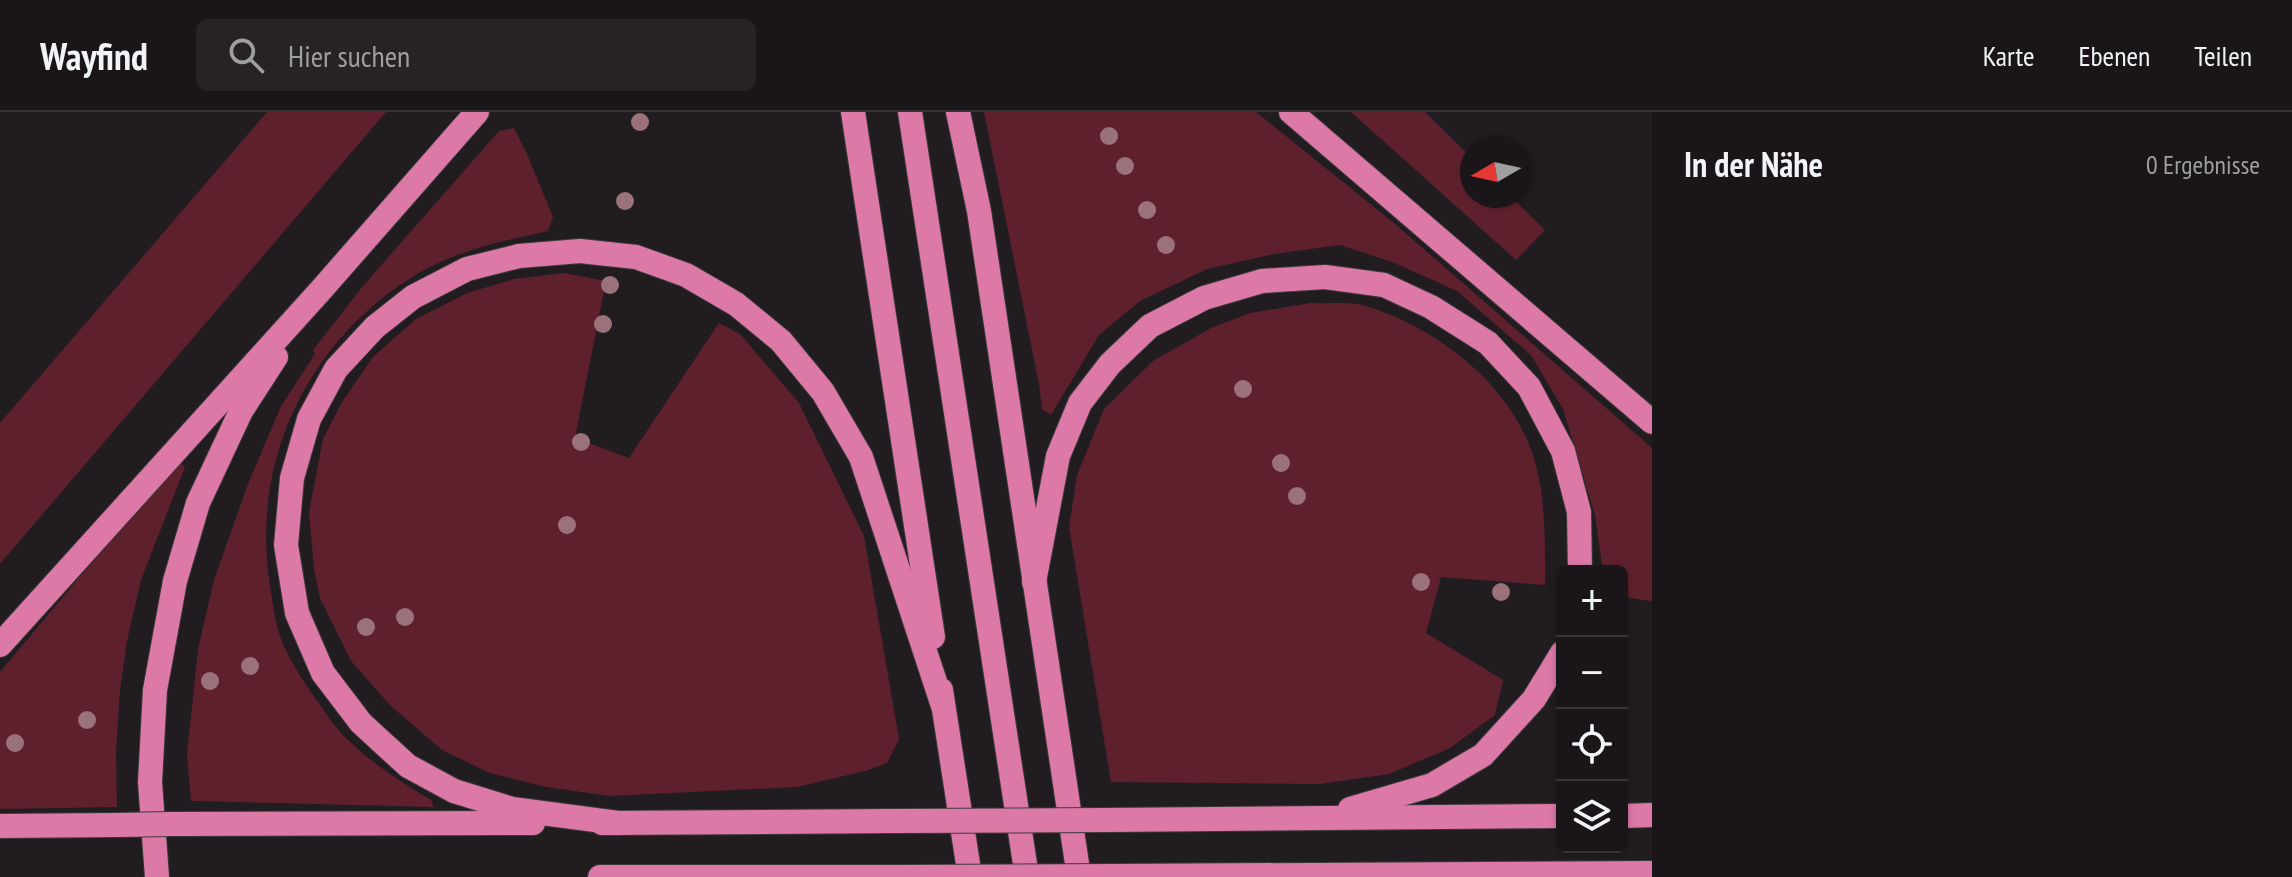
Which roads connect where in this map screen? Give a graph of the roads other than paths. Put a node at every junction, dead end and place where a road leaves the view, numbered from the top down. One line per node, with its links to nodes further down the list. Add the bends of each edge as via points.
1 (477, 112): 6 (highway)
2 (853, 112): 12 (highway)
3 (910, 112): 25 (highway)
4 (958, 112): 9 (highway, via 979,211)
5 (1291, 112): 7 (highway)
6 (321, 290): 10 (highway); 21 (highway, via 241,411 198,503 175,581 154,705 150,782)
7 (1652, 422)
8 (1580, 565): 9 (highway, via 1579,512 1563,451 1529,387 1488,343 1431,307 1384,285 1325,277 1262,281 1204,298 1150,326 1110,364 1080,403 1058,456)
9 (1034, 582): 26 (highway)
10 (0, 645)
11 (1556, 663): 16 (highway, via 1534,699 1483,755 1432,785)
12 (943, 706): 17 (highway, via 861,457 823,392 781,341 736,304 686,275 636,257 580,251 519,256 467,269 413,297 375,327 336,369 309,419 292,478 286,545 297,613 323,673 361,723 408,766 454,791 512,809); 24 (highway)
13 (1652, 815): 15 (highway)
14 (1556, 816): 16 (highway)
15 (1628, 816)
16 (1310, 819): 17 (highway, bridge)
17 (618, 823): 18 (highway, bridge)
18 (0, 826)
19 (1652, 873): 20 (highway)
20 (1115, 876): 23 (highway, bridge)
21 (157, 877)
22 (600, 877): 23 (highway)
23 (900, 877)
24 (970, 877)
25 (1027, 877)
26 (1079, 877)

